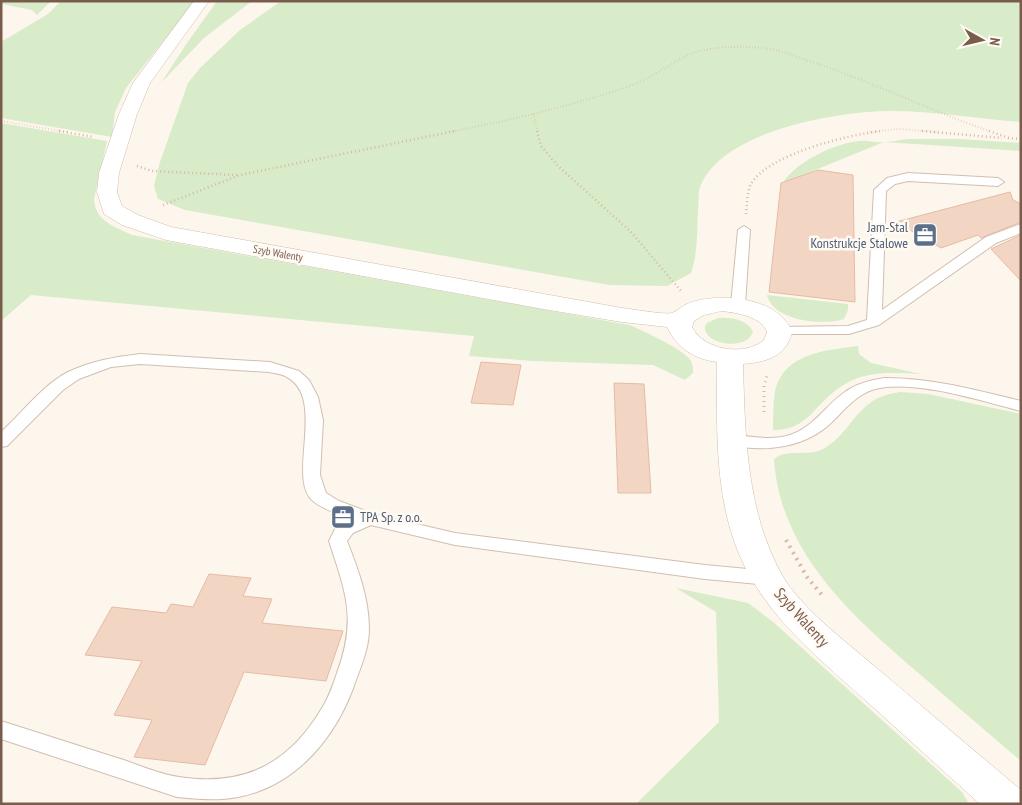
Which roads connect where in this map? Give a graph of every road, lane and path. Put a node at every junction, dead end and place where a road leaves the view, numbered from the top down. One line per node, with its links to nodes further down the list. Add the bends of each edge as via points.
1 (202, 1): 7 (street, Szyb Walenty, via 142,83)
2 (532, 114): 5 (path, via 622,89 688,55 709,49 740,47 775,50); 8 (path); 14 (path, via 541,146 558,166 631,232)
3 (1, 121): 4 (path)
4 (92, 136)
5 (1009, 138): 6 (path); 12 (path, via 899,129 830,141 762,170 750,185)
6 (1021, 140)
7 (113, 160): 8 (path, via 152,171); 10 (street, Szyb Walenty, via 107,192 112,209)
8 (240, 175): 10 (path)
9 (998, 182): 15 (lane, via 908,177 891,181 880,190)
10 (130, 220): 14 (street, Szyb Walenty, via 166,233 543,302 622,315)
11 (1021, 228): 15 (lane, via 991,240)
12 (744, 230): 13 (lane)
13 (738, 305): 14 (street, Szyb Walenty, via 707,305); 16 (street, via 765,315)
14 (687, 315): 17 (street, via 679,329 682,337 702,351)
15 (874, 322): 16 (lane, via 849,330)
16 (779, 331): 17 (street, via 779,340 773,348 762,354)
17 (730, 358): 20 (street, Szyb Walenty)
18 (770, 370): 20 (path)
19 (1021, 406): 20 (lane, via 939,387 902,382 870,385 845,397 804,437 781,443)
20 (748, 441): 24 (street, Szyb Walenty, via 737,494 751,541)
21 (1, 442): 22 (lane, via 57,387 73,376 108,363 140,359 252,365 284,370 304,383 310,397 315,420 311,475 318,496 332,505)
22 (370, 519): 24 (lane, via 456,539); 26 (lane, via 340,533 338,541 356,593 360,629 343,690 326,723 284,768 255,783 236,787 200,790 177,787)
23 (785, 539): 25 (path, via 807,577)
24 (768, 578): 27 (street, Szyb Walenty, via 785,603 814,634)
25 (825, 598)
26 (1, 730)
27 (1008, 804)

